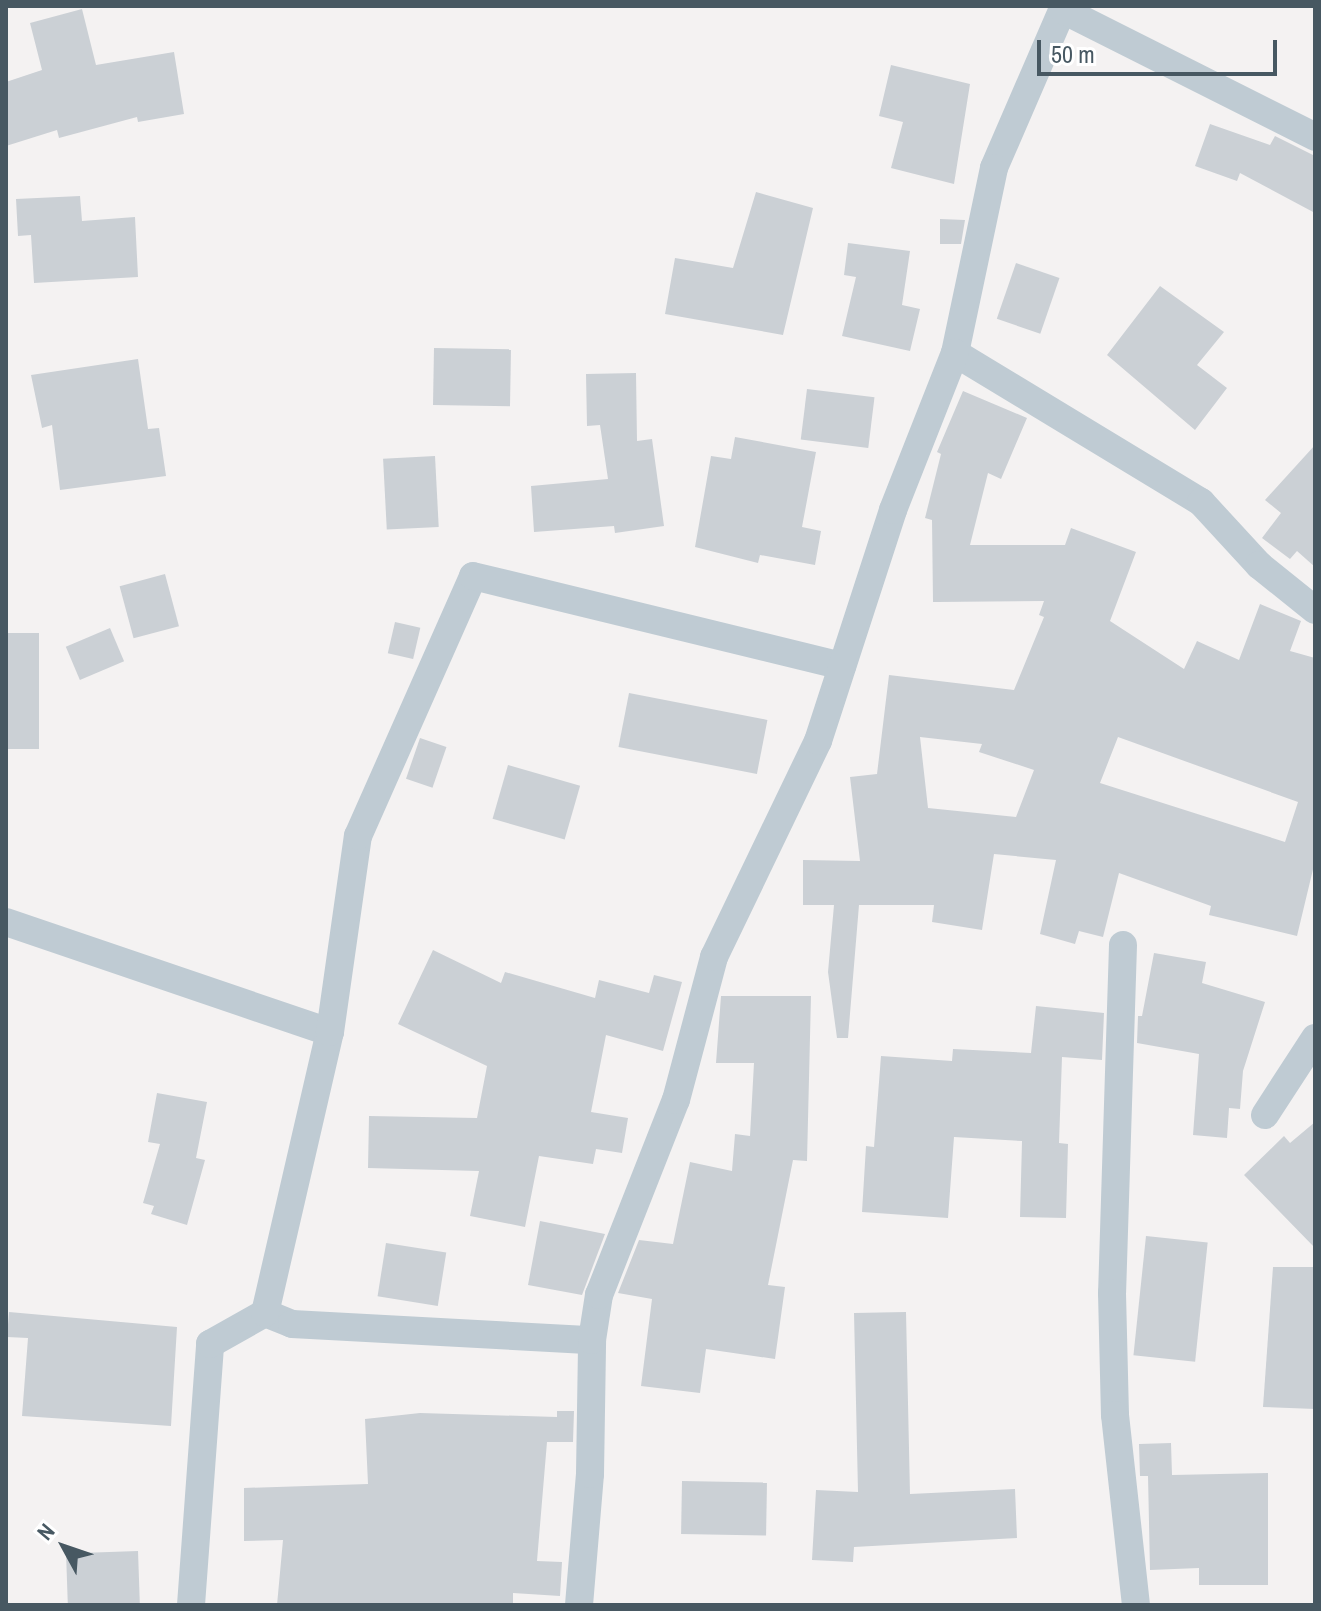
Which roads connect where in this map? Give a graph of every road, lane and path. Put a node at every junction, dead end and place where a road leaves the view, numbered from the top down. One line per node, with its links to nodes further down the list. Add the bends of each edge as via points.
1 (1063, 8): 2 (street); 3 (street, via 994,168)
2 (1315, 137)
3 (955, 353): 4 (street, via 1201,502 1259,565); 5 (street, via 893,510)
4 (1315, 610)
5 (842, 666): 8 (street, via 473,576 358,836); 12 (street, via 802,781 714,957 676,1100 599,1295)
6 (6, 922): 8 (street)
7 (1123, 945): 15 (street, via 1112,1293 1115,1415)
8 (330, 1032): 11 (street)
9 (1315, 1038): 10 (street)
10 (1265, 1115)
11 (265, 1313): 12 (street, via 292,1324); 13 (street, via 210,1344)
12 (592, 1340): 14 (street, via 590,1474)
13 (191, 1605)
14 (579, 1605)
15 (1136, 1605)

